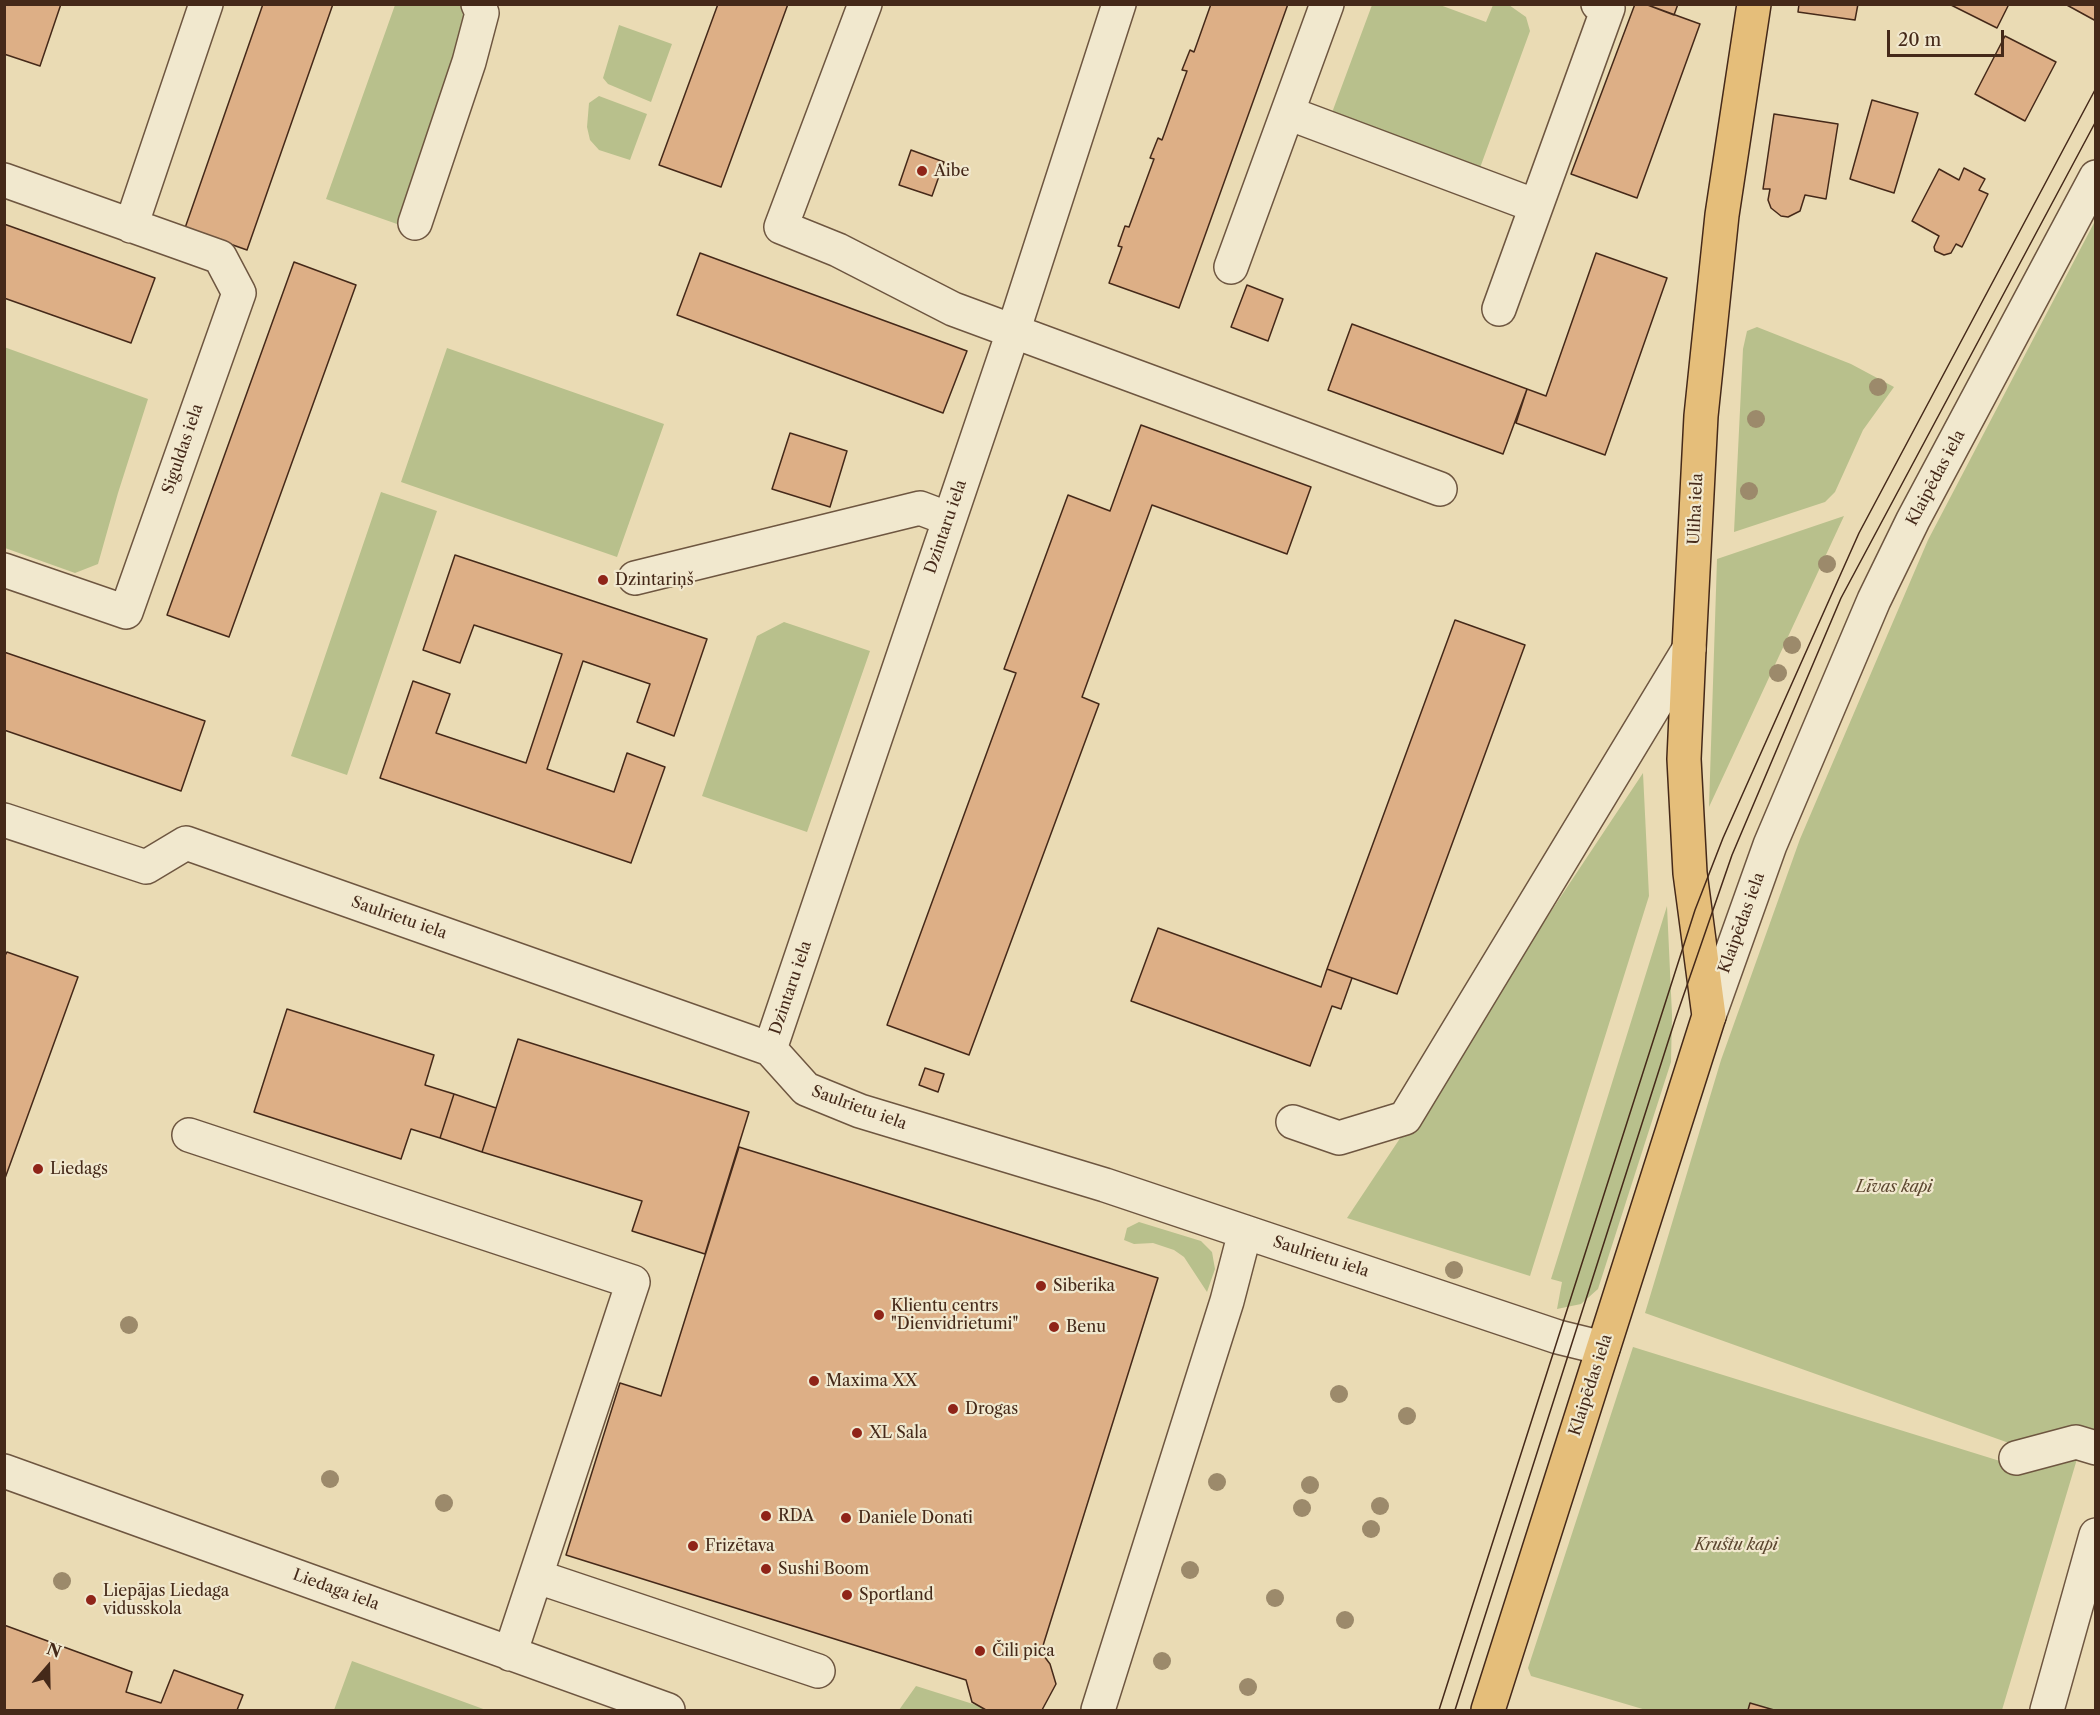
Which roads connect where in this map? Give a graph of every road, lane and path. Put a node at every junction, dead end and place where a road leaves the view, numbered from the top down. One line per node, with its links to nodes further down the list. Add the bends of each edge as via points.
1 (206, 4): 13 (street)
2 (478, 4): 12 (street, via 482,13 469,62)
3 (866, 4): 16 (street, via 781,227 838,250 953,309)
4 (1119, 4): 16 (street, Dzintaru iela)
5 (1327, 4): 8 (street)
6 (1598, 4): 11 (street, via 1608,8)
7 (1754, 4): 21 (main road, Uliha iela, via 1722,215 1701,416)
8 (1288, 113): 11 (street); 14 (street)
9 (2096, 177): 23 (street, Klaipēdas iela, via 1874,600 1770,844)
10 (4, 180): 13 (street, Siguldas iela)
11 (1536, 206): 15 (street)
12 (415, 223)
13 (131, 226): 19 (street, Siguldas iela, via 220,257 239,293 126,612)
14 (1231, 267)
15 (1499, 309)
16 (1013, 333): 17 (street); 18 (street, Dzintaru iela)
17 (1440, 489)
18 (949, 519): 20 (street, via 920,508); 24 (street, Dzintaru iela)
19 (4, 570)
20 (635, 578)
21 (1689, 649): 23 (main road, Uliha iela, via 1684,759 1690,873); 25 (street, via 1405,1118 1339,1138)
22 (4, 820): 24 (street, Saulrietu iela, via 146,867 186,843)
23 (1709, 1016): 28 (main road, Klaipēdas iela)
24 (770, 1048): 27 (street, Saulrietu iela, via 806,1089 860,1111)
25 (1293, 1122)
26 (189, 1135): 33 (street, via 633,1282)
27 (1245, 1232): 28 (street, Saulrietu iela); 37 (street, via 1227,1301)
28 (1603, 1348): 38 (main road, Klaipēdas iela)
29 (2096, 1448): 30 (street, via 2076,1442)
30 (2016, 1458)
31 (4, 1471): 34 (street, Liedaga iela)
32 (2096, 1535): 39 (street)
33 (538, 1577): 34 (street); 35 (street)
34 (510, 1654): 36 (street, Liedaga iela)
35 (818, 1671)
36 (668, 1710)
37 (1098, 1710)
38 (1488, 1710)
39 (2049, 1710)

